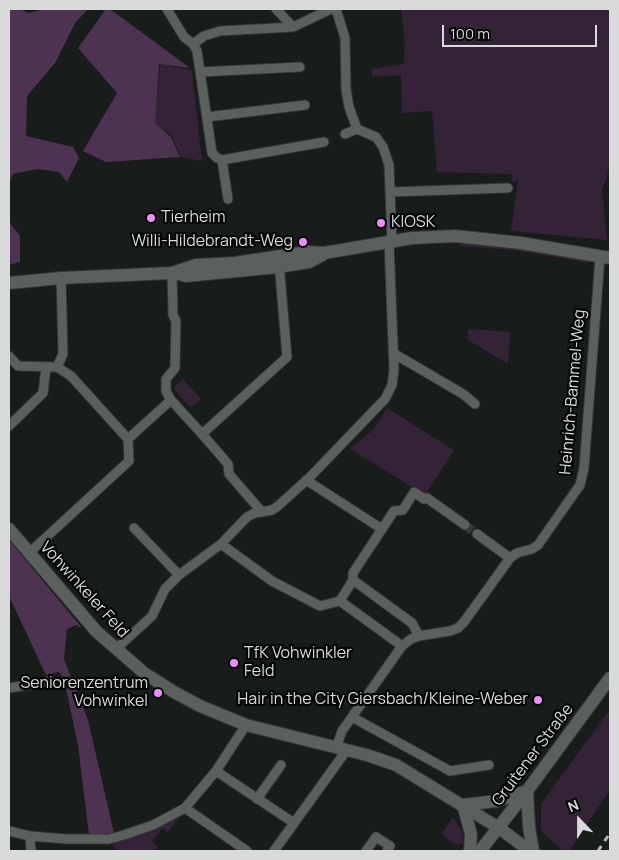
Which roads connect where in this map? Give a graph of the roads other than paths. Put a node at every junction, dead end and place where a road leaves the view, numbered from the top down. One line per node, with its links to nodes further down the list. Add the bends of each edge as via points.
1 (169, 9): 6 (street, via 184,37)
2 (276, 9): 5 (street)
3 (331, 9): 5 (street)
4 (336, 9): 11 (street, via 344,38 349,107)
5 (293, 27): 6 (street, via 220,30)
6 (193, 44): 8 (street)
7 (300, 67): 8 (street)
8 (200, 72): 10 (street)
9 (305, 105): 10 (street)
10 (207, 117): 14 (street, via 212,154)
11 (356, 129): 12 (street); 16 (street, via 376,138 383,147 389,165)
12 (345, 134)
13 (324, 142): 14 (street)
14 (222, 160): 17 (street)
15 (508, 188): 16 (street)
16 (390, 192): 18 (street)
17 (228, 199)
18 (390, 242): 19 (main road); 20 (main road, via 455,236 521,243); 25 (street)
19 (324, 253): 21 (main road, via 309,262); 22 (main road, via 196,265)
20 (605, 258): 43 (street, Heinrich-Bammel-Weg, via 580,486 538,545)
21 (278, 268): 22 (main road, via 186,276); 32 (street, via 287,357)
22 (172, 272): 23 (main road); 29 (street, via 175,368 166,379 166,391)
23 (61, 278): 24 (main road); 28 (street, via 63,354)
24 (9, 283)
25 (393, 353): 30 (street); 34 (street, via 392,385 385,399)
26 (9, 356): 27 (street, via 18,366)
27 (46, 367): 28 (street); 31 (street, via 43,393)
28 (57, 367): 33 (street, via 71,376)
29 (171, 400): 32 (street); 33 (street)
30 (475, 404)
31 (9, 426)
32 (202, 434): 35 (street, via 228,464 228,474)
33 (128, 439): 42 (street, via 128,461)
34 (306, 480): 35 (street, via 272,510); 39 (street)
35 (262, 512): 41 (street, via 247,517)
36 (465, 525): 39 (street, via 414,492 403,510 394,511)
37 (134, 528): 44 (street)
38 (9, 529): 42 (main road, Vohwinkeler Feld)
39 (382, 529): 45 (street, via 353,573)
40 (477, 534): 43 (street)
41 (221, 544): 44 (street); 46 (street, via 272,581 320,606)
42 (28, 553): 49 (main road, Vohwinkeler Feld, via 96,632)
43 (510, 558): 47 (street, via 458,628)
44 (179, 575): 49 (street, via 165,588 152,616)
45 (353, 580): 46 (street); 47 (street, via 412,623)
46 (340, 601): 48 (street)
47 (419, 636): 48 (street)
48 (402, 646): 53 (street)
49 (116, 650): 54 (main road, Vohwinkeler Feld, via 174,692)
50 (610, 678): 59 (main road, Gruitener Straße)
51 (51, 681): 52 (street)
52 (9, 688)
53 (352, 717): 55 (street, via 342,731); 57 (street, via 450,771)
54 (246, 725): 55 (main road, Vohwinkeler Feld); 58 (street)
55 (341, 749): 61 (main road, Vohwinkeler Feld, via 396,765); 63 (street)
56 (281, 765): 60 (street)
57 (490, 765)
58 (216, 771): 60 (street); 62 (street)
59 (527, 791): 61 (main road, via 496,801); 64 (main road, Gruitener Straße); 74 (main road)
60 (257, 799): 63 (street)
61 (463, 805): 64 (main road, Vohwinkeler Feld); 72 (main road, via 471,834)
62 (185, 808): 66 (street, via 139,831 109,839); 68 (street)
63 (294, 823): 69 (street)
64 (499, 828): 73 (main road, Gruitener Straße); 74 (main road, Vohwinkeler Feld)
65 (9, 831): 66 (street)
66 (30, 836): 67 (street)
67 (31, 851)
68 (247, 851)
69 (274, 851)
70 (366, 851): 71 (street, via 376,837 390,846)
71 (387, 851)
72 (470, 851)
73 (480, 851)
74 (532, 851)

